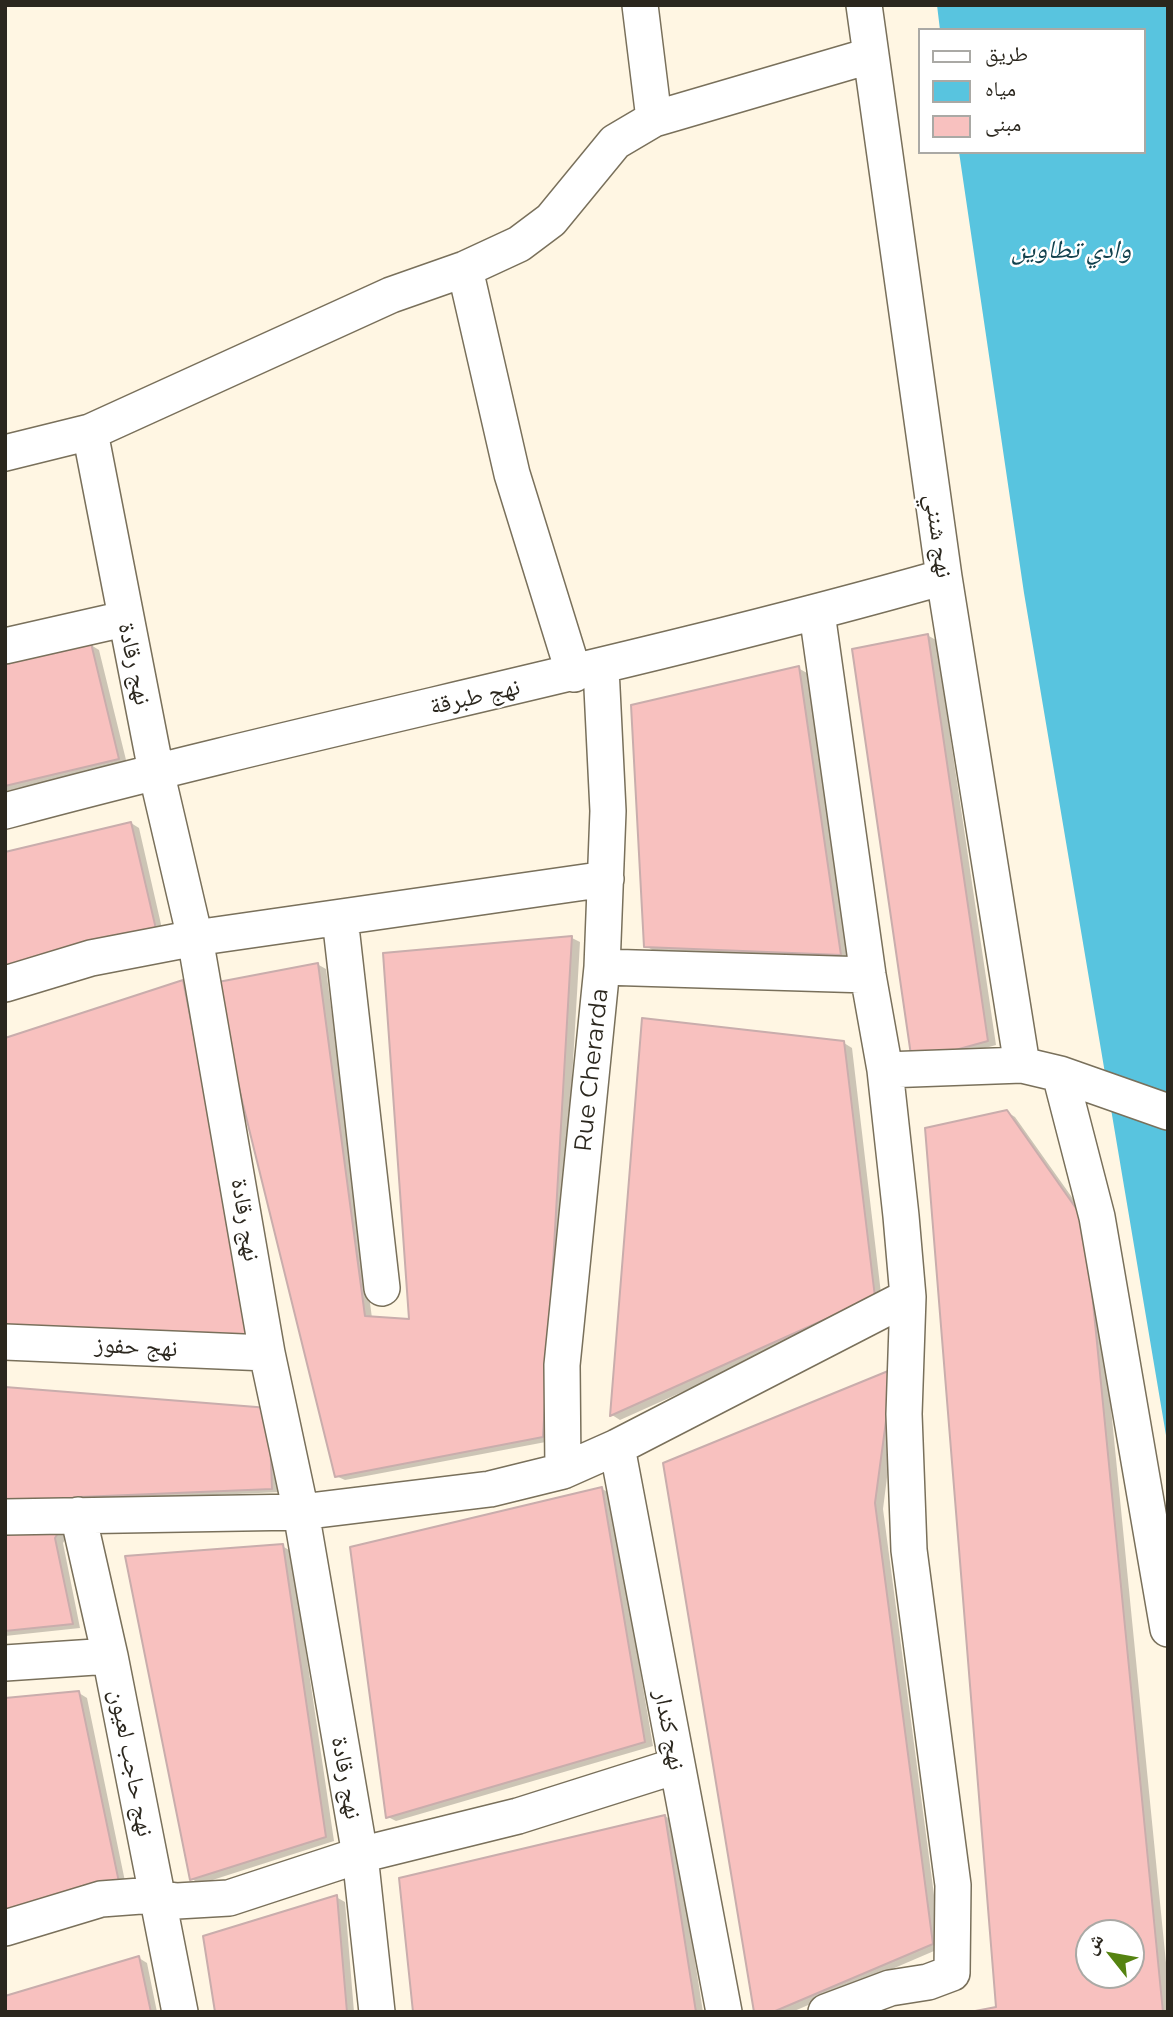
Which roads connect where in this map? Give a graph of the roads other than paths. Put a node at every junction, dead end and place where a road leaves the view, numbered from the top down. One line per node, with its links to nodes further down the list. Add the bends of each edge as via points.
1 (640, 5): 4 (street)
2 (864, 5): 3 (street, نهج شنني)
3 (869, 56): 4 (street); 8 (street, نهج شنني)
4 (654, 119): 5 (street, via 615,142 551,220 519,244)
5 (465, 269): 6 (street, via 391,295); 12 (street, Rue Cherarda, via 512,474)
6 (90, 432): 7 (street); 10 (street, نهج رقادة)
7 (5, 453)
8 (944, 577): 9 (street, نهج طبرقة); 21 (street, نهج شنني)
9 (817, 613): 12 (street, نهج طبرقة); 19 (street)
10 (124, 619): 11 (street); 13 (street, نهج رقادة)
11 (5, 646)
12 (587, 671): 13 (street, نهج طبرقة); 15 (street, Rue Cherarda, via 608,811)
13 (156, 771): 14 (street, نهج طبرقة); 17 (street, نهج رقادة)
14 (5, 811)
15 (606, 879): 16 (street); 18 (street, Rue Cherarda)
16 (340, 918): 17 (street); 25 (street)
17 (195, 938): 20 (street, via 91,958); 28 (street, نهج رقادة)
18 (602, 967): 19 (street); 30 (street, Rue Cherarda, via 562,1365)
19 (868, 975): 22 (street)
20 (5, 984)
21 (1022, 1065): 22 (street); 23 (street)
22 (885, 1070): 26 (street)
23 (1060, 1074): 24 (street); 34 (street, via 1097,1217)
24 (1168, 1112)
25 (382, 1288)
26 (908, 1297): 29 (street); 41 (street, via 904,1415 909,1550 953,1885 952,1973 890,1988)
27 (5, 1342): 28 (street, نهج حفوز)
28 (267, 1353): 31 (street, نهج رقادة)
29 (617, 1447): 30 (street); 37 (street, نهج كندار)
30 (564, 1471): 31 (street, via 490,1489)
31 (301, 1511): 32 (street); 38 (street, نهج رقادة)
32 (78, 1516): 33 (street); 35 (street, نهج حاجب لعيون)
33 (5, 1517)
34 (1168, 1629)
35 (110, 1656): 36 (street); 39 (street, نهج حاجب لعيون)
36 (5, 1663)
37 (676, 1766): 38 (street, via 518,1816); 44 (street, نهج كندار)
38 (359, 1855): 39 (street, via 229,1898); 43 (street, نهج رقادة)
39 (158, 1898): 40 (street, via 101,1899); 42 (street, نهج حاجب لعيون)
40 (5, 1928)
41 (833, 2011)
42 (180, 2012)
43 (377, 2012)
44 (724, 2012)

